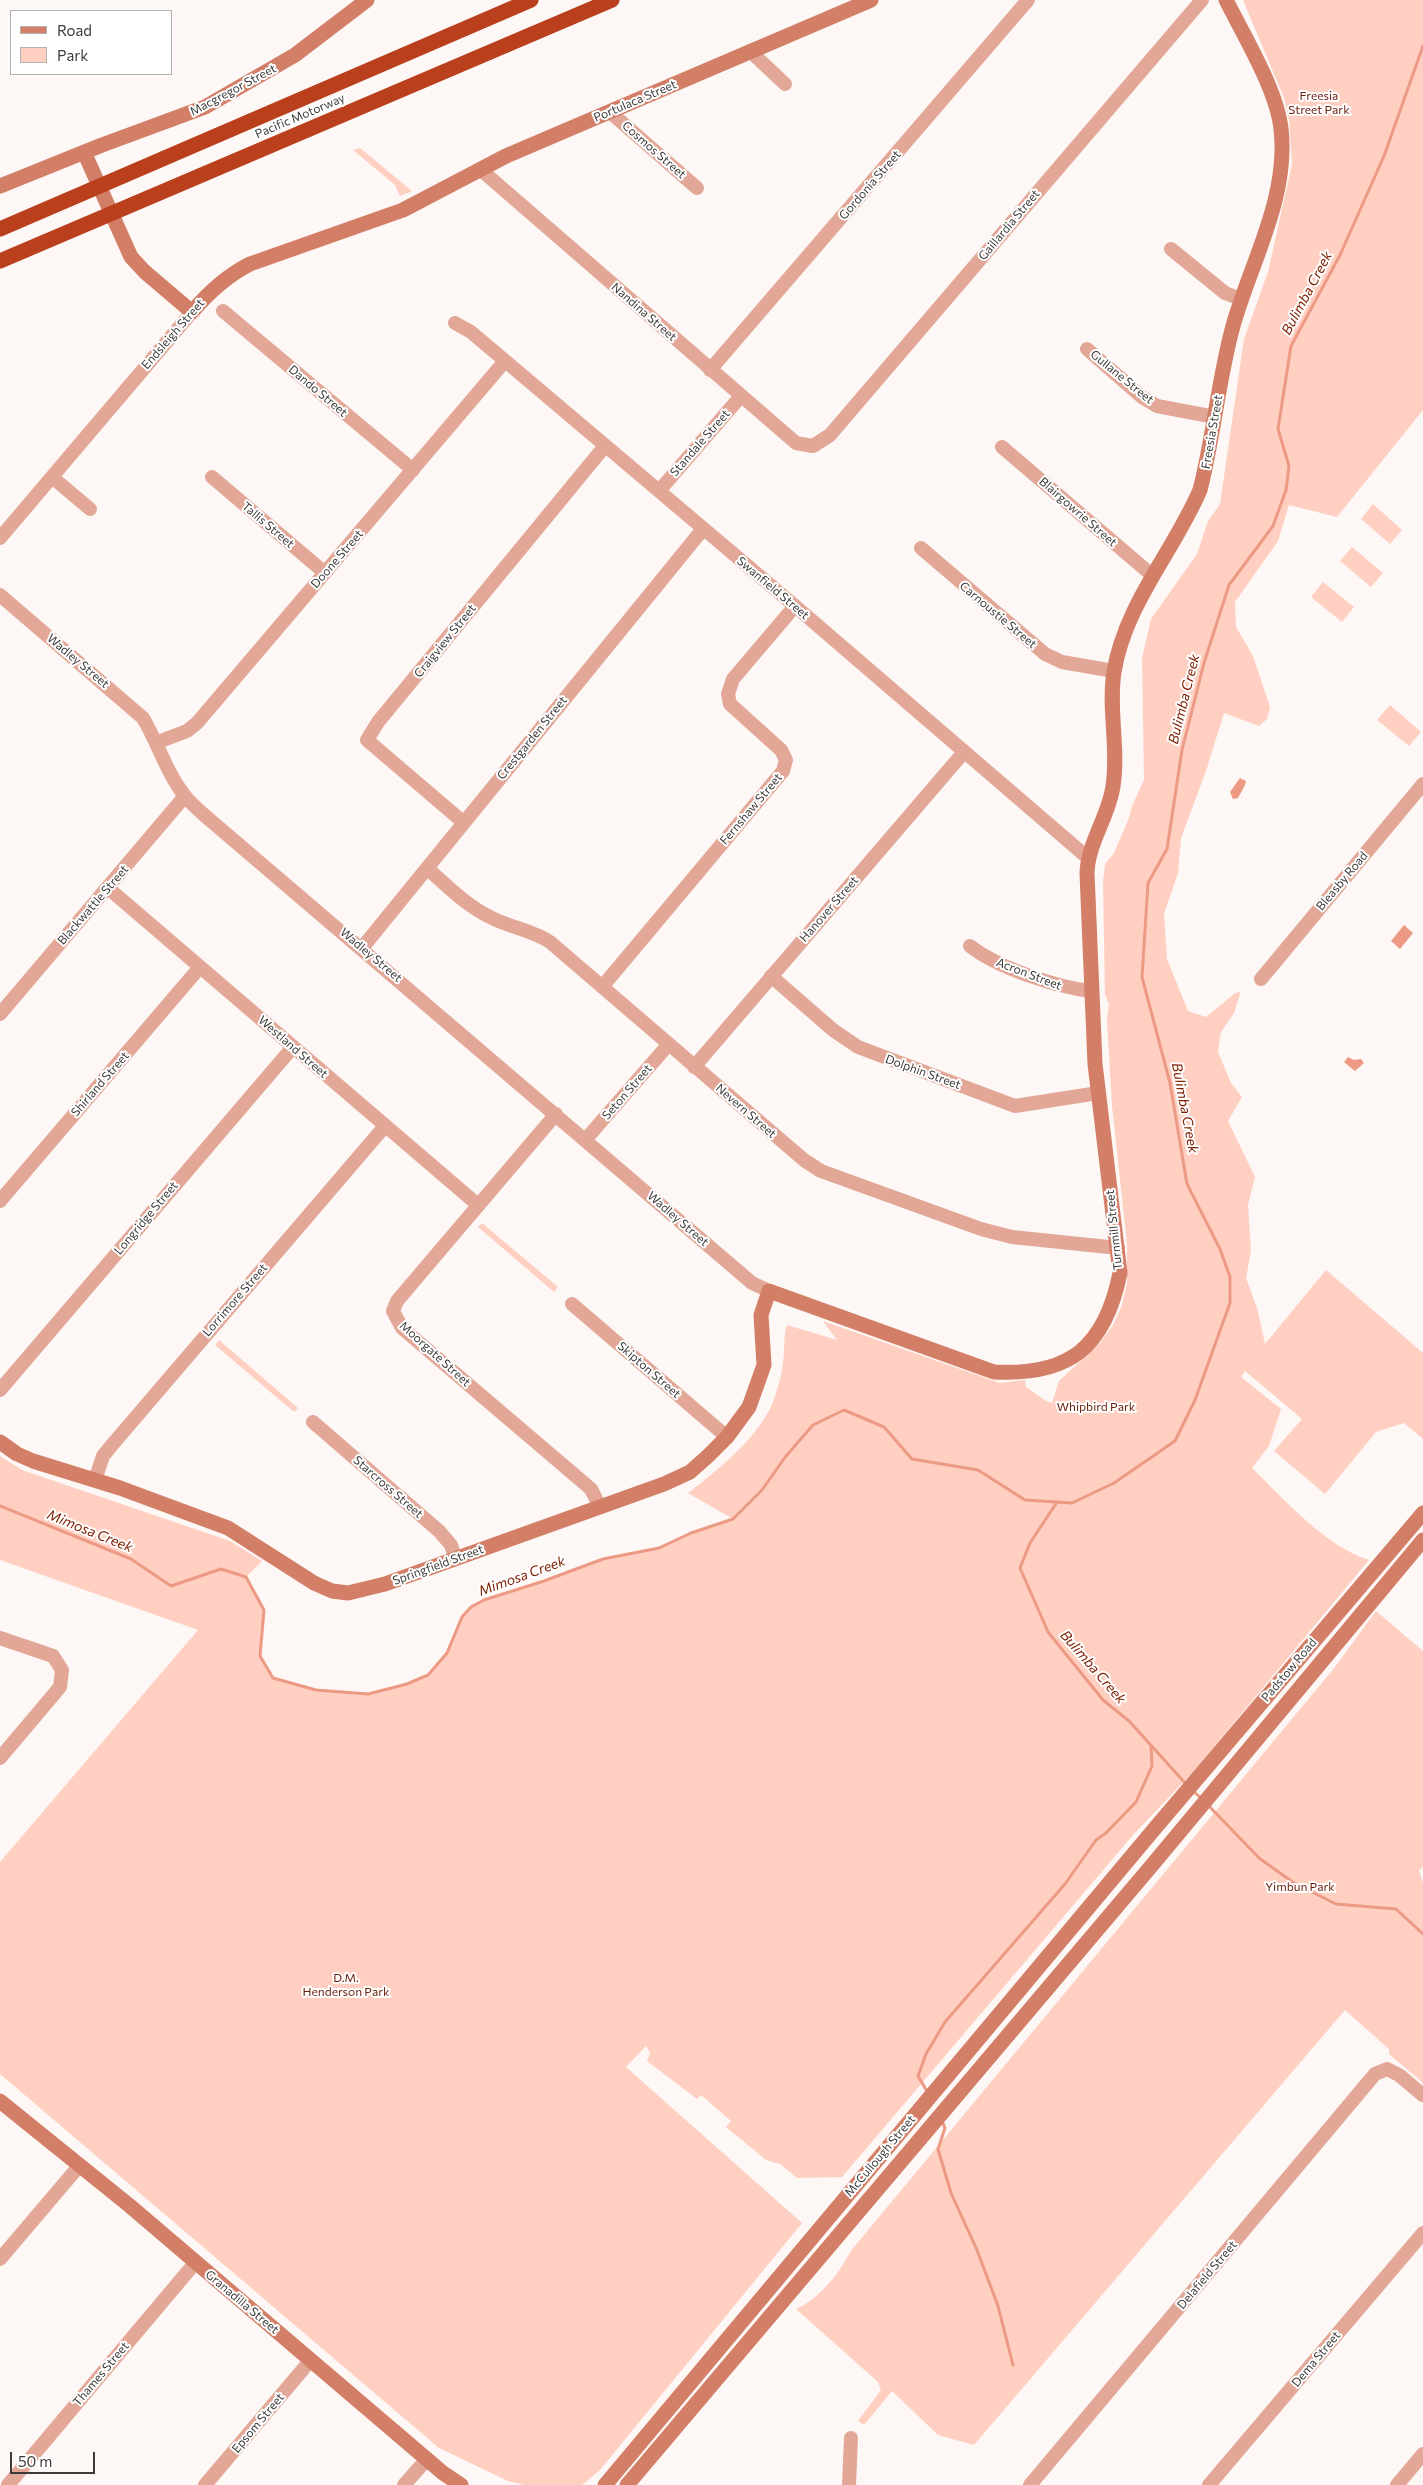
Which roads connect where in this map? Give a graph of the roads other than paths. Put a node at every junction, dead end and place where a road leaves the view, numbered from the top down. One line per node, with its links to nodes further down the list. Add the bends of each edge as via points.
1 (367, 0): 11 (street, Macgregor Street, via 295,55 218,101)
2 (531, 0): 16 (highway, Pacific Motorway)
3 (612, 0): 18 (highway, Pacific Motorway)
4 (871, 0): 8 (street, Portulaca Street)
5 (1028, 0): 25 (street, Gordonia Street)
6 (1202, 0): 29 (street, Gaillardia Street, via 830,435)
7 (1226, 0): 19 (street, Freesia Street, via 1274,101 1283,153 1272,209)
8 (750, 51): 9 (street); 10 (street, Portulaca Street)
9 (785, 84)
10 (610, 112): 12 (street, Portulaca Street); 14 (street, Cosmos Street)
11 (84, 152): 13 (street, Macgregor Street); 21 (street, via 130,257)
12 (480, 169): 15 (street, Portulaca Street); 25 (street, Nandina Street)
13 (0, 186)
14 (697, 188)
15 (404, 210): 21 (street, Endsleigh Street, via 235,272 212,289)
16 (0, 229)
17 (1171, 249): 19 (street, via 1225,293)
18 (0, 261)
19 (1241, 299): 27 (street, Freesia Street, via 1224,366)
20 (223, 311): 31 (street, Dando Street)
21 (192, 312): 32 (street, Endsleigh Street)
22 (455, 323): 24 (street, Swanfield Street, via 471,332)
23 (1087, 349): 27 (street, Gullane Street, via 1142,397 1158,406)
24 (506, 362): 28 (street, Swanfield Street); 31 (street, Doone Street)
25 (710, 370): 26 (street, Nandina Street)
26 (741, 396): 29 (street, Nandina Street, via 796,443); 34 (street, Standale Street)
27 (1216, 417): 40 (street, Freesia Street, via 1200,490)
28 (605, 446): 34 (street, Swanfield Street); 48 (street, Craigview Street, via 378,722 367,740)
29 (813, 446)
30 (1002, 447): 40 (street, Blairgowrie Street)
31 (413, 470): 39 (street, Doone Street)
32 (52, 477): 35 (street); 37 (street, Endsleigh Street)
33 (212, 478): 39 (street, Tallis Street)
34 (659, 491): 36 (street, Swanfield Street)
35 (90, 508)
36 (703, 529): 42 (street, Swanfield Street); 48 (street, Crestgarden Street)
37 (0, 538)
38 (920, 548): 43 (street, Carnoustie Street, via 1045,654 1062,662)
39 (325, 573): 44 (street, Doone Street, via 197,723 187,731)
40 (1153, 576): 43 (street, Freesia Street, via 1126,631)
41 (0, 595): 44 (street, Wadley Street, via 126,701 143,718)
42 (795, 606): 45 (street, Swanfield Street); 57 (street, Fernshaw Street, via 733,679 728,694 730,704 781,750 786,760 783,771)
43 (1114, 672): 49 (street, Freesia Street, via 1116,758 1113,786 1108,812)
44 (158, 742): 47 (street, Wadley Street, via 168,769)
45 (964, 752): 49 (street, Swanfield Street); 55 (street, Hanover Street)
46 (1423, 784): 56 (street, Bleasby Road)
47 (185, 796): 51 (street, Blackwattle Street); 53 (street, Wadley Street)
48 (463, 822): 50 (street, Crestgarden Street)
49 (1088, 858): 58 (street, Turnmill Street)
50 (427, 868): 53 (street, Crestgarden Street); 57 (street, Nevern Street, via 470,906 495,919 535,932)
51 (108, 888): 54 (street, Westland Street); 59 (street, Blackwattle Street)
52 (970, 946): 58 (street, Acron Street, via 981,955 1048,982)
53 (362, 948): 64 (street, Wadley Street)
54 (200, 967): 61 (street, Westland Street); 67 (street, Shirland Street)
55 (771, 976): 62 (street, Hanover Street); 63 (street, Dolphin Street, via 833,1030 858,1047 1014,1106)
56 (1261, 979)
57 (602, 987): 60 (street, Nevern Street)
58 (1092, 991): 63 (street, Turnmill Street)
59 (0, 1014)
60 (668, 1045): 62 (street, Nevern Street); 66 (street, Seton Street)
61 (293, 1047): 65 (street, Westland Street); 72 (street, Longridge Street)
62 (694, 1066): 69 (street, Nevern Street, via 821,1172 1012,1237)
63 (1098, 1094): 69 (street, Turnmill Street)
64 (556, 1114): 66 (street, Wadley Street); 68 (street, Moorgate Street)
65 (385, 1126): 68 (street, Westland Street); 76 (street, Lorrimore Street, via 112,1445 103,1456)
66 (586, 1139): 70 (street, Wadley Street, via 752,1283)
67 (0, 1201)
68 (478, 1205): 77 (street, Moorgate Street, via 397,1301 393,1311 396,1320 591,1489)
69 (1118, 1248): 70 (street, Turnmill Street, via 1120,1273 1114,1299 1107,1320 1091,1343 1057,1366 1022,1374 994,1372)
70 (770, 1291): 74 (street, Springfield Street, via 761,1315 764,1365 758,1386 749,1407)
71 (572, 1304): 74 (street, Skipton Street)
72 (0, 1390)
73 (313, 1422): 80 (street, Starcross Street, via 439,1532 451,1545)
74 (726, 1436): 77 (street, Springfield Street, via 690,1472)
75 (0, 1442): 76 (street, Springfield Street, via 16,1454)
76 (95, 1480): 80 (street, Springfield Street, via 228,1528 332,1591 366,1590)
77 (600, 1507): 80 (street, Springfield Street)
78 (1423, 1513): 83 (street, Padstow Road)
79 (1423, 1540): 84 (street, Padstow Road)
80 (455, 1558)
81 (0, 1638): 82 (street, via 53,1656 62,1670 60,1687)
82 (0, 1758)
83 (1156, 1827): 101 (street, McCullough Street)
84 (1172, 1841): 102 (street, McCullough Street)
85 (0, 2092): 88 (street, Granadilla Street)
86 (1423, 2095): 104 (street, Delafield Street, via 1387,2069 1375,2074)
87 (0, 2101): 88 (street, Granadilla Street)
88 (24, 2118): 89 (street, Granadilla Street)
89 (80, 2165): 91 (street); 92 (street, Granadilla Street)
90 (1423, 2233): 105 (street, Dema Street)
91 (0, 2259)
92 (195, 2263): 93 (street, Granadilla Street); 97 (street, Thames Street)
93 (310, 2361): 96 (street, Granadilla Street); 98 (street, Epsom Street)
94 (851, 2438): 103 (street)
95 (1423, 2454): 106 (street)
96 (427, 2459): 99 (street); 100 (street, Granadilla Street)
97 (8, 2485)
98 (205, 2485)
99 (404, 2485)
100 (461, 2485)
101 (605, 2485)
102 (627, 2485)
103 (849, 2485)
104 (1030, 2485)
105 (1209, 2485)
106 (1397, 2485)

